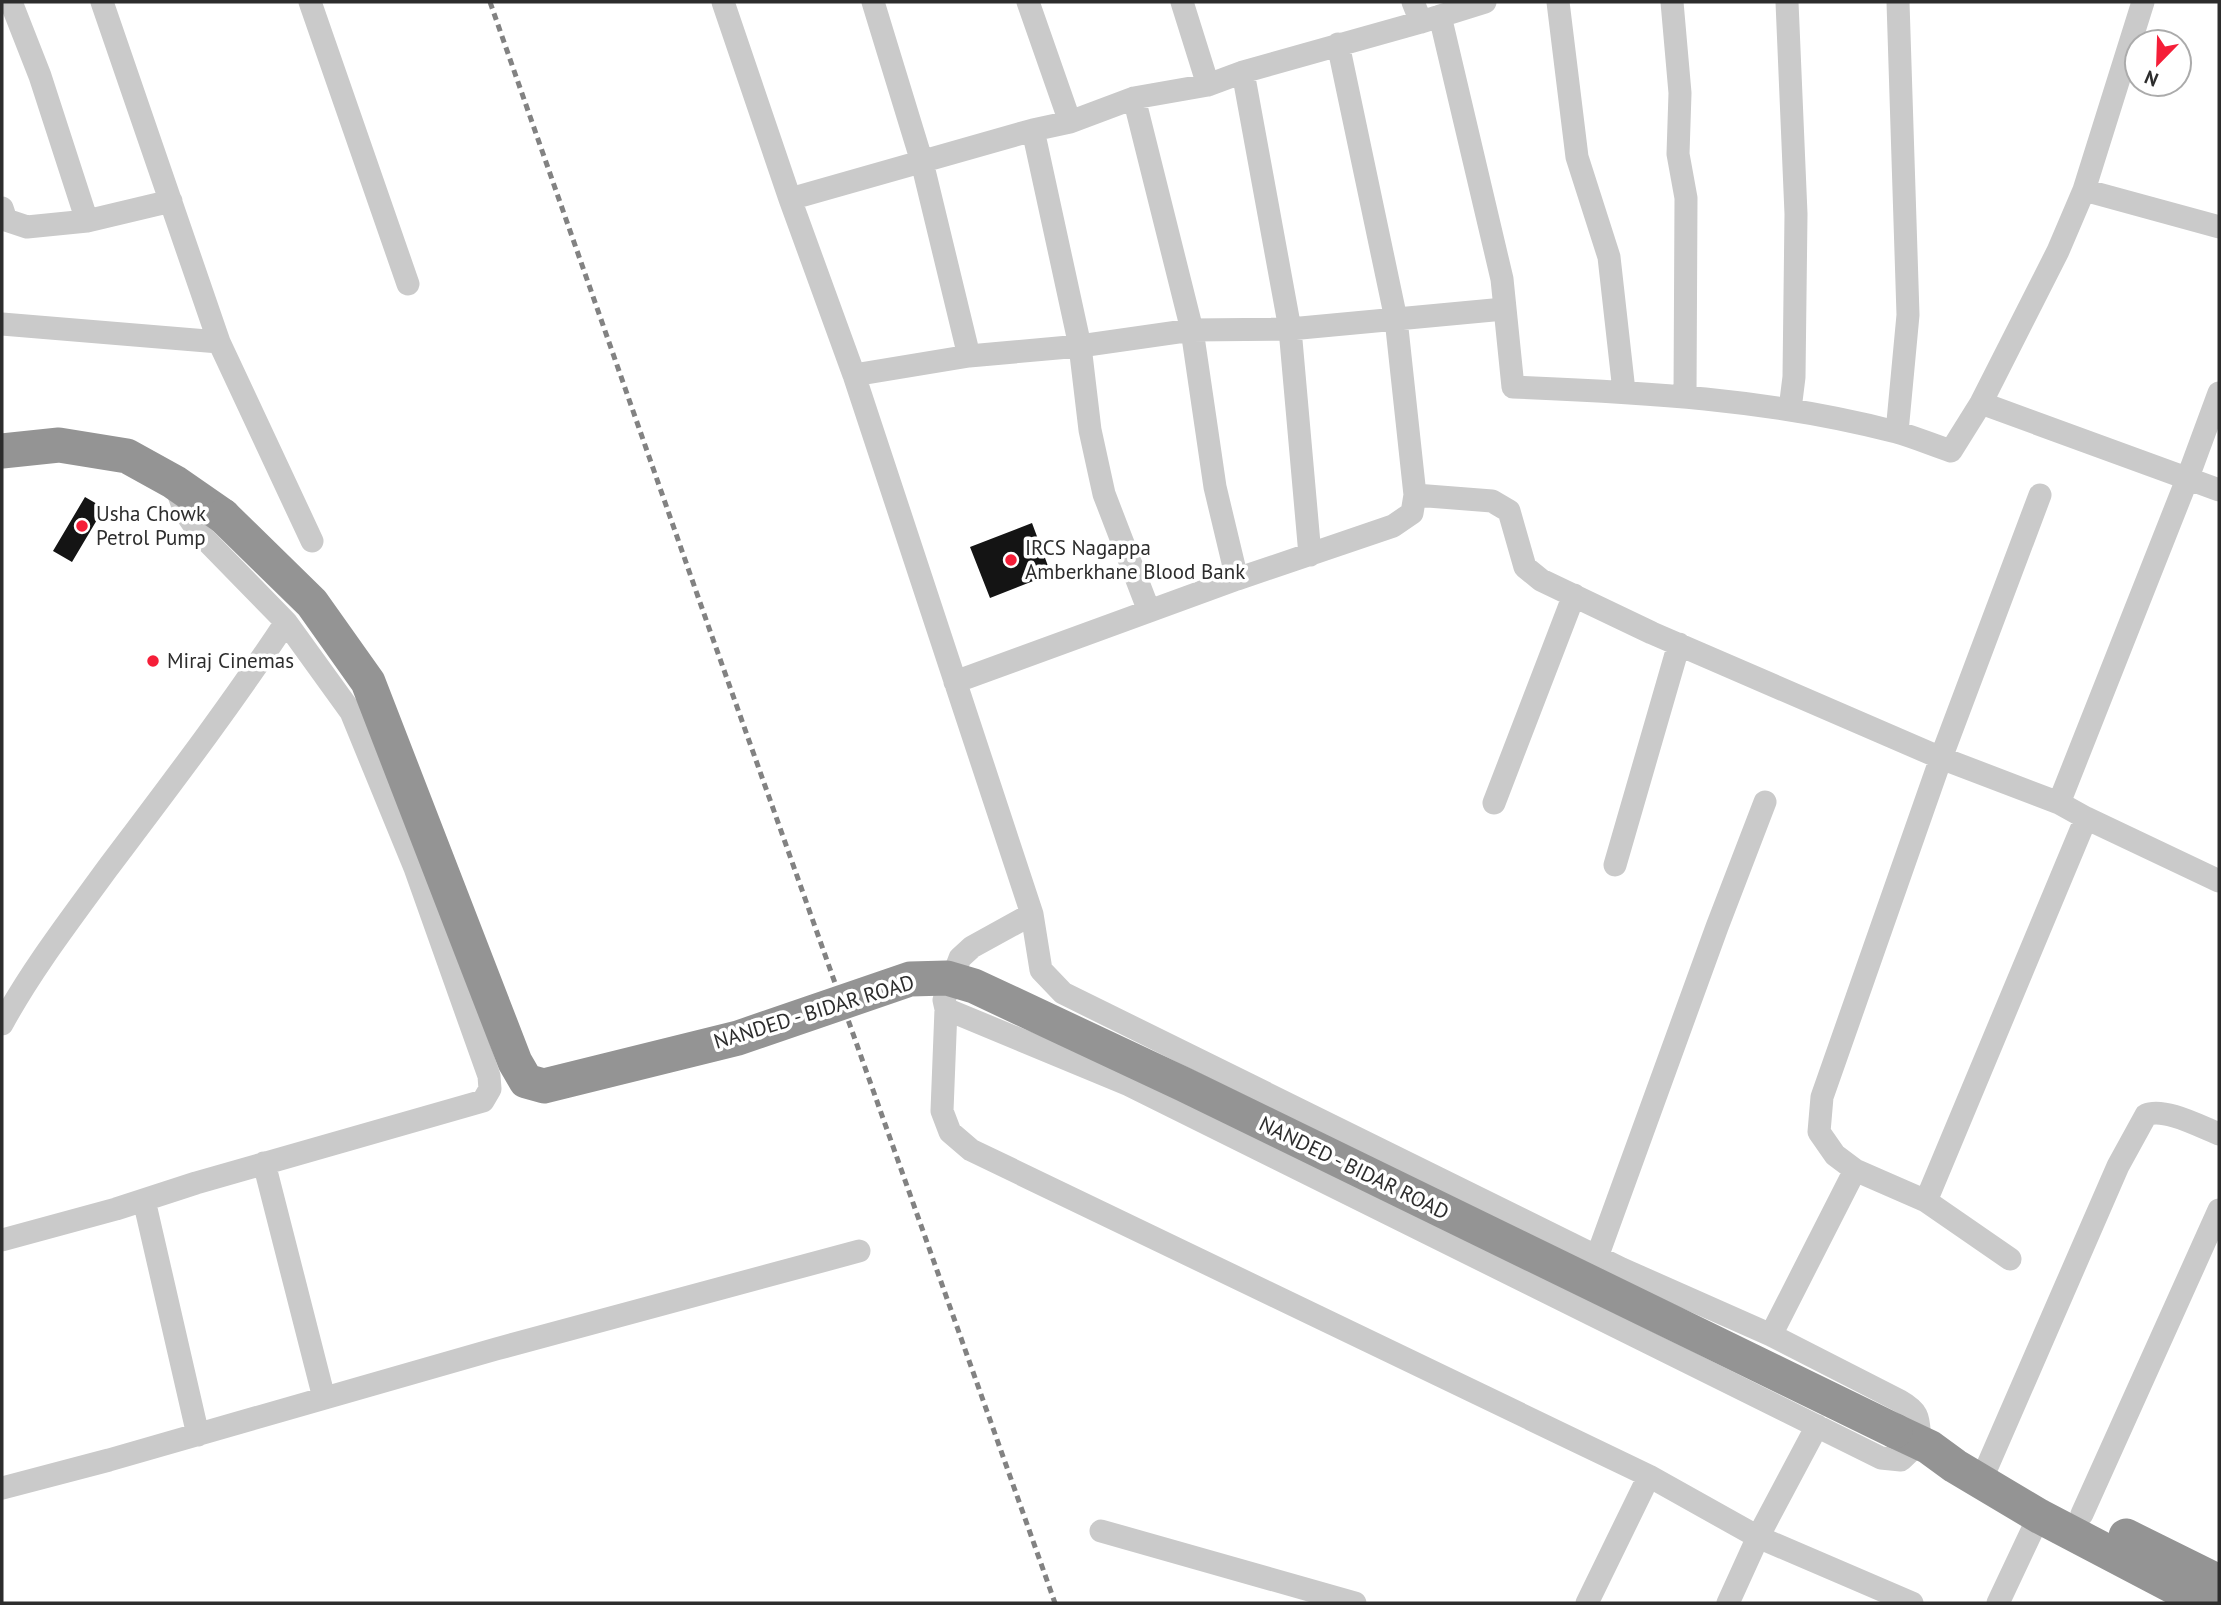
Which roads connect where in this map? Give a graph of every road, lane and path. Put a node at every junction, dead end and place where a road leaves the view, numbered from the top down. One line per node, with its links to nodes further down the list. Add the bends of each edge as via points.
1 (12, 2): 26 (street)
2 (102, 2): 24 (street)
3 (310, 2): 28 (street)
4 (723, 2): 23 (street)
5 (873, 2): 21 (street)
6 (1028, 2): 19 (street)
7 (1182, 2): 17 (street)
8 (1485, 2): 14 (street)
9 (1558, 2): 38 (street, via 1577,157 1609,257)
10 (1672, 2): 40 (street, via 1680,93 1678,154 1686,198)
11 (1787, 2): 42 (street, via 1796,214)
12 (1898, 2): 43 (street, via 1908,315)
13 (2143, 2): 22 (street)
14 (1425, 13): 15 (street); 29 (street, via 1502,279)
15 (1338, 44): 16 (street); 30 (street)
16 (1243, 72): 17 (street); 32 (street)
17 (1208, 85): 18 (street)
18 (1134, 99): 19 (street); 33 (street)
19 (1069, 122): 20 (street)
20 (1032, 130): 21 (street); 35 (street)
21 (922, 162): 23 (street); 36 (street)
22 (2084, 190): 27 (street); 41 (street, via 2059,251)
23 (790, 199): 37 (street)
24 (171, 201): 26 (street); 34 (street)
25 (2, 208): 26 (street, via 6,220 27,227)
26 (87, 221)
27 (2219, 227)
28 (408, 284)
29 (1504, 309): 30 (street); 38 (street, via 1513,387)
30 (1395, 319): 32 (street); 48 (street)
31 (2, 324): 34 (street)
32 (1290, 329): 33 (street); 51 (street)
33 (1192, 330): 35 (street); 52 (street, via 1215,487)
34 (219, 342): 50 (street)
35 (1080, 346): 36 (street); 54 (street, via 1090,430 1104,494)
36 (969, 356): 37 (street)
37 (853, 375): 57 (street)
38 (1624, 391): 40 (street)
39 (2219, 393): 45 (street)
40 (1685, 396): 42 (street)
41 (1981, 403): 43 (street, via 1951,451); 45 (street)
42 (1790, 409): 43 (street)
43 (1897, 432)
44 (2, 451): 46 (highway, NANDED - BIDAR ROAD, via 59,445 127,456)
45 (2188, 477): 47 (street); 61 (street)
46 (174, 482): 55 (street, via 200,534); 82 (highway, NANDED - BIDAR ROAD, bridge, via 223,516 313,603 368,682 526,1081 544,1086 738,1038 910,979 947,978 974,986 1183,1084)
47 (2219, 490)
48 (1415, 495): 51 (street, via 1412,513 1393,526); 53 (street, via 1492,501 1509,511 1525,567)
49 (2040, 495): 58 (street)
50 (312, 541)
51 (1310, 555): 52 (street)
52 (1237, 579): 54 (street)
53 (1574, 595): 56 (street); 60 (street)
54 (1149, 611): 57 (street)
55 (286, 622): 67 (street, via 49,948); 69 (street, via 351,712 415,868 489,1076 490,1090 483,1101)
56 (1679, 644): 58 (street); 63 (street)
57 (955, 682): 65 (street)
58 (1941, 758): 61 (street); 70 (street, via 1822,1097 1819,1132 1835,1155)
59 (1765, 802): 76 (street)
60 (1494, 803)
61 (2059, 803): 62 (street)
62 (2086, 818): 64 (street); 72 (street)
63 (1615, 865)
64 (2219, 881)
65 (1032, 914): 66 (street, via 960,958 944,1000); 76 (street, via 1041,970 1063,993)
66 (946, 1009): 80 (street, via 1129,1085); 84 (street, via 942,1111 950,1132 971,1150)
67 (2, 1024)
68 (2219, 1134): 83 (street, via 2165,1114 2146,1115 2118,1166)
69 (264, 1163): 71 (street); 79 (street)
70 (1855, 1170): 72 (street); 78 (street)
71 (144, 1200): 74 (street); 81 (street)
72 (1926, 1201): 77 (street)
73 (2219, 1210): 86 (street)
74 (2, 1240)
75 (859, 1251): 79 (street)
76 (1597, 1257): 78 (street)
77 (2010, 1259)
78 (1771, 1335): 82 (street, via 1914,1409 1918,1417)
79 (324, 1398): 81 (street)
80 (1817, 1426): 82 (street, via 1881,1458 1901,1460); 89 (street)
81 (198, 1435): 85 (street)
82 (1915, 1440): 83 (highway); 87 (highway)
83 (1987, 1467): 86 (highway)
84 (1649, 1476): 89 (street); 93 (street)
85 (2, 1488)
86 (2082, 1514): 90 (highway)
87 (2039, 1516): 96 (street); 97 (highway)
88 (1101, 1531): 91 (street)
89 (1758, 1536): 94 (street); 95 (street)
90 (2219, 1582)
91 (1289, 1594): 92 (street)
92 (1355, 1603)
93 (1587, 1603)
94 (1728, 1603)
95 (1912, 1603)
96 (1998, 1603)
97 (2205, 1603)

